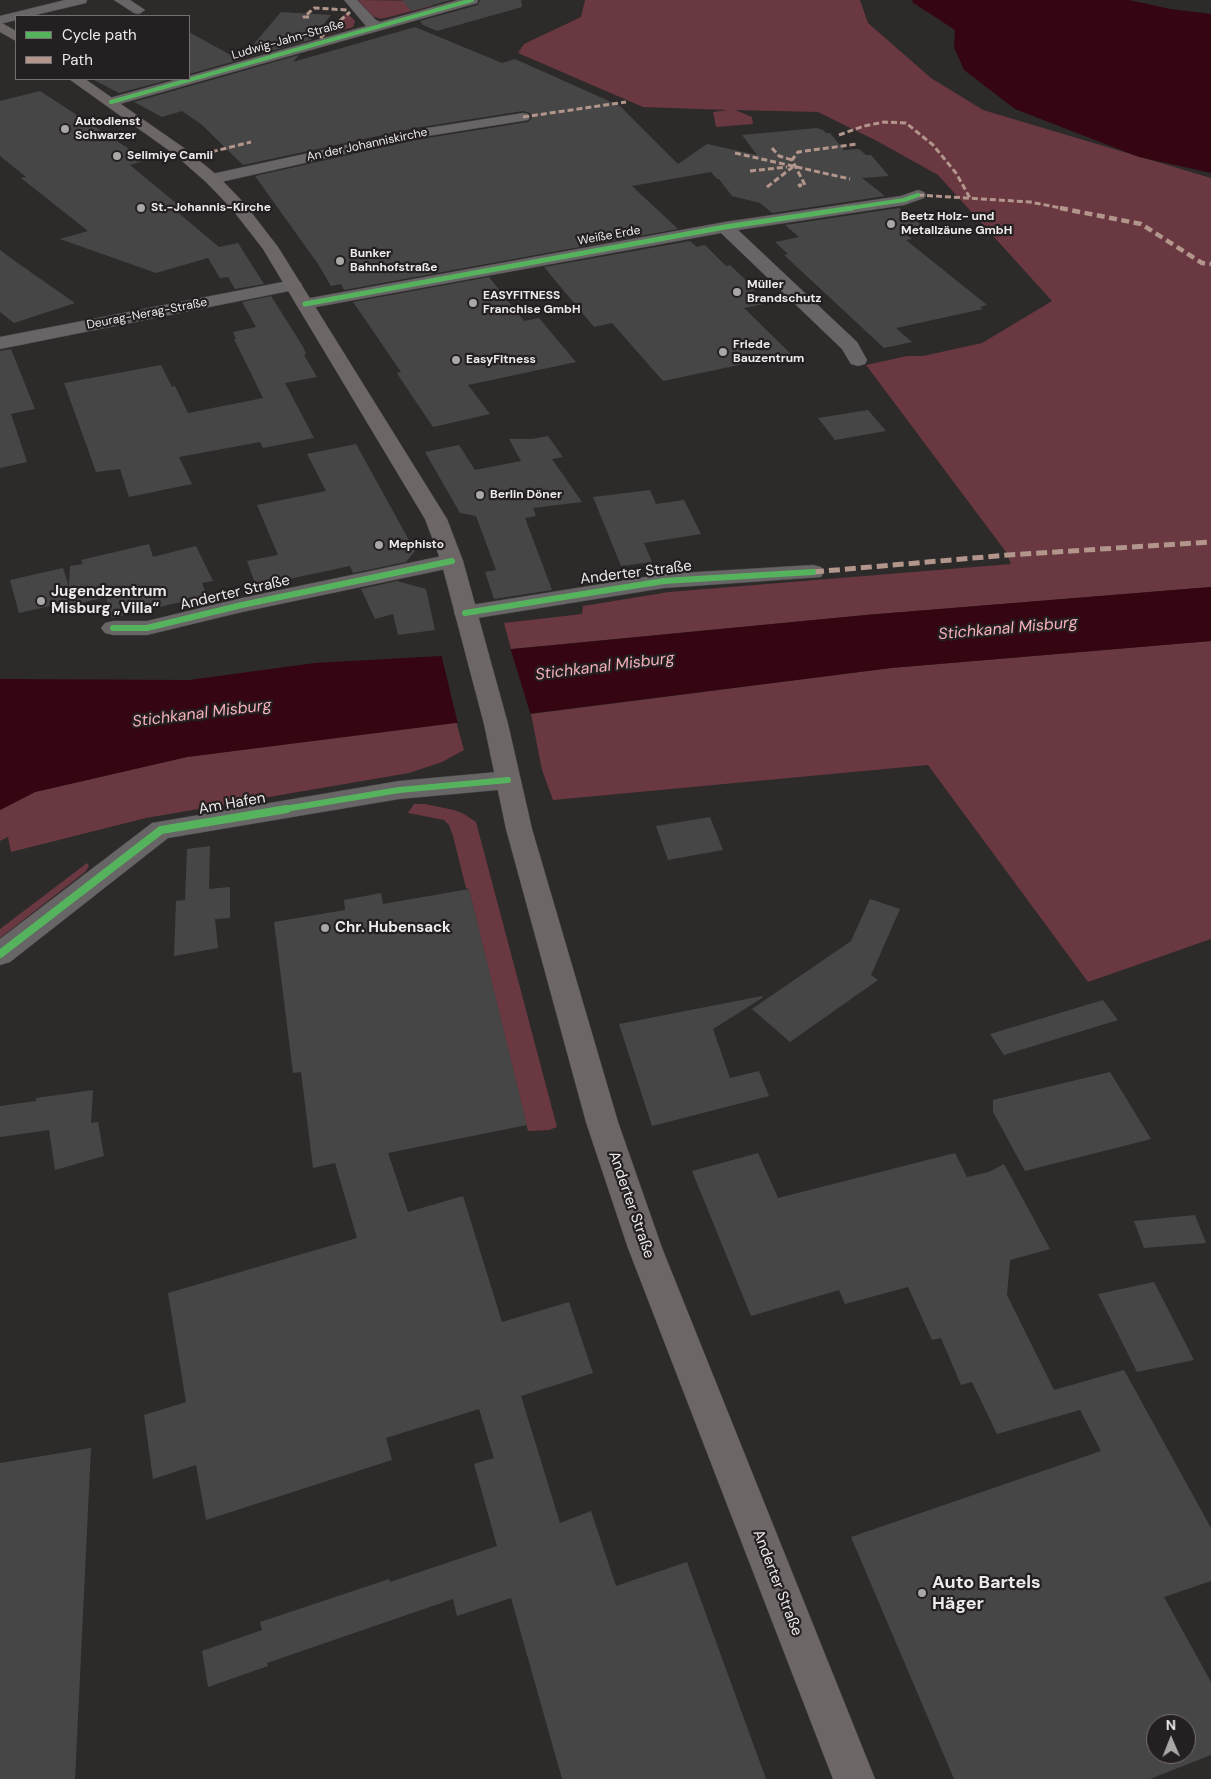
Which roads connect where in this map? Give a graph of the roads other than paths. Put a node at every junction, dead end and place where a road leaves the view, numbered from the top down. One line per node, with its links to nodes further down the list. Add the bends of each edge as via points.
1 (81, 0): 6 (street)
2 (120, 0): 5 (street)
3 (350, 0): 10 (street, via 371,23)
4 (472, 0): 10 (street, Ludwig-Jahn-Straße)
5 (139, 10)
6 (20, 15)
7 (15, 16): 8 (street)
8 (0, 20)
9 (0, 26): 11 (main road)
10 (379, 26): 14 (street, Ludwig-Jahn-Straße)
11 (15, 36)
12 (78, 80): 15 (main road, Anderter Straße)
13 (189, 80): 15 (street, Ludwig-Jahn-Straße)
14 (190, 80)
15 (111, 102): 17 (main road, Anderter Straße)
16 (523, 117): 17 (street, An der Johanniskirche, via 415,134)
17 (212, 179): 20 (main road, Anderter Straße, via 259,231)
18 (918, 195): 19 (street, Weiße Erde, via 904,200)
19 (725, 227): 21 (street, Weiße Erde); 23 (street, via 850,346)
20 (293, 285): 21 (main road, Anderter Straße); 22 (street, Deurag-Nerag-Straße)
21 (305, 304): 24 (main road, Anderter Straße, via 423,496 436,519)
22 (0, 343)
23 (858, 360)
24 (452, 561): 26 (main road, Anderter Straße); 27 (street, Anderter Straße, via 147,628)
25 (813, 572): 26 (street, Anderter Straße, via 664,581)
26 (465, 612): 28 (main road, Anderter Straße)
27 (113, 628)
28 (508, 780): 29 (street, Am Hafen, via 399,790 161,830); 30 (main road, Anderter Straße, via 566,1000 602,1122 642,1239)
29 (0, 954)
30 (854, 1779)

